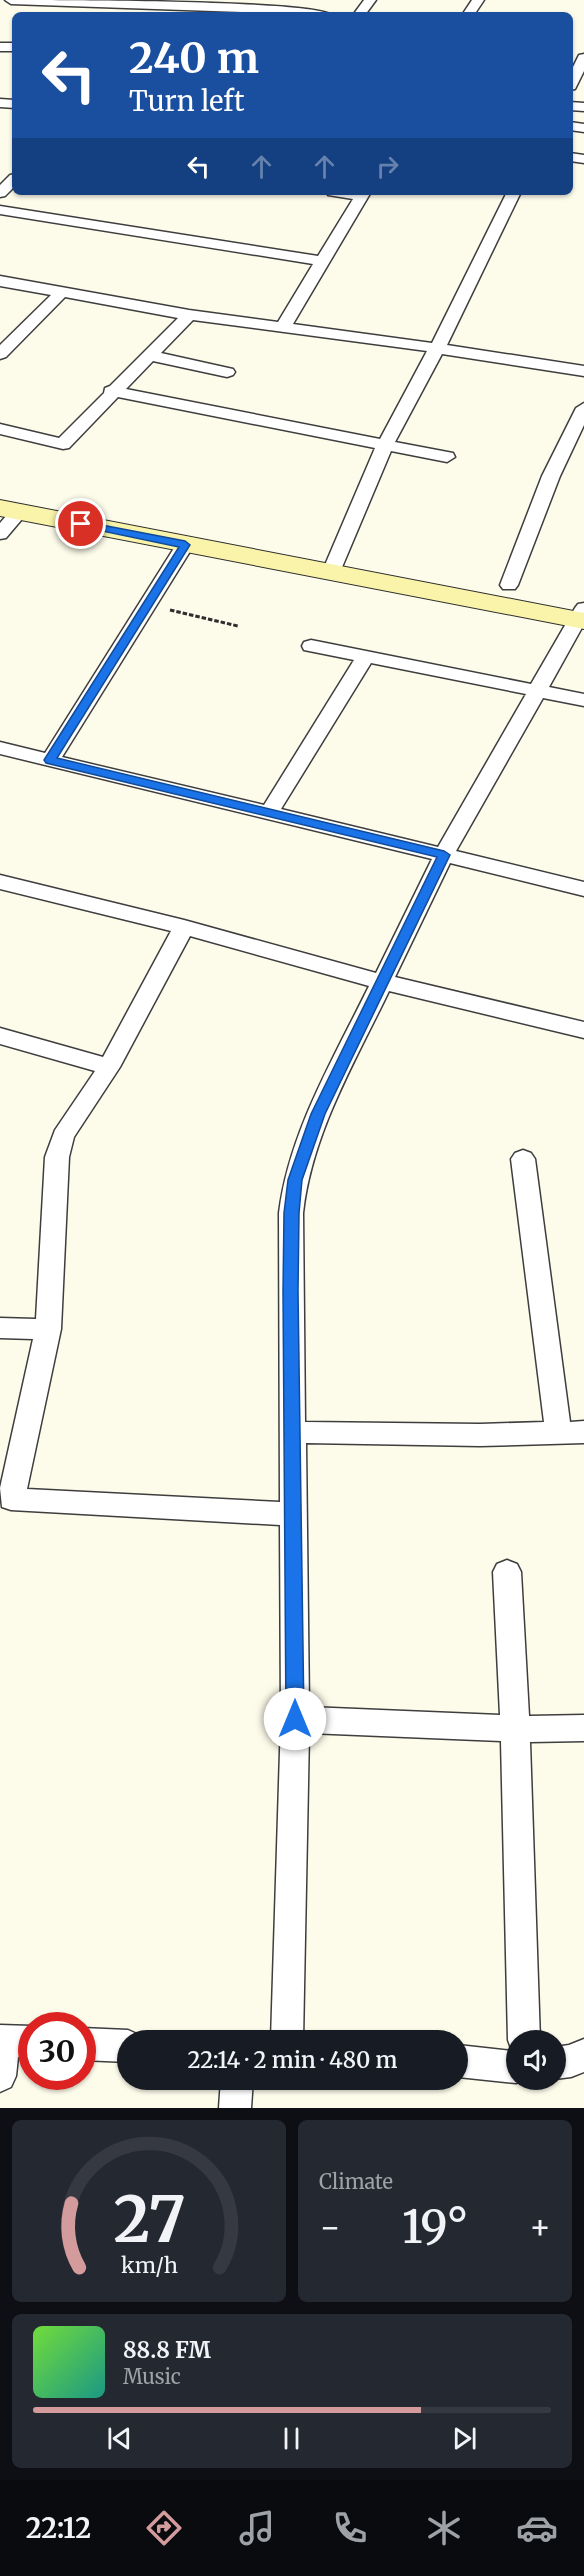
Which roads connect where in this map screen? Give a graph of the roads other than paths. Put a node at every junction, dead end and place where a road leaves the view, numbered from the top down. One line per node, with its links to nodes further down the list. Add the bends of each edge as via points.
1 (11, 0): 2 (street)
2 (267, 4): 3 (street)
3 (310, 12)
4 (582, 56): 5 (street)
5 (575, 86)
6 (12, 181): 7 (street)
7 (0, 193)
8 (362, 195): 11 (street)
9 (513, 195): 16 (street)
10 (0, 210): 11 (street)
11 (324, 261): 15 (street)
12 (0, 281): 13 (street)
13 (62, 292): 14 (street); 17 (street)
14 (189, 315): 15 (street); 18 (street)
15 (283, 327): 16 (street)
16 (437, 348): 19 (street); 24 (street)
17 (0, 354)
18 (148, 355): 20 (street); 21 (street)
19 (584, 371)
20 (227, 372)
21 (111, 391): 23 (street, via 63,444); 24 (street)
22 (584, 408): 31 (street, via 551,476)
23 (0, 429)
24 (385, 445): 25 (street); 30 (street)
25 (447, 458)
26 (0, 488): 30 (street)
27 (10, 510): 28 (street); 29 (street)
28 (0, 534)
29 (185, 545): 30 (street); 38 (street)
30 (335, 563): 31 (street); 32 (street)
31 (509, 585): 32 (street)
32 (582, 612): 35 (street)
33 (311, 646): 34 (street)
34 (366, 656): 35 (street); 39 (street)
35 (538, 690): 36 (street); 40 (street)
36 (584, 700)
37 (0, 748): 38 (street)
38 (50, 760): 39 (street)
39 (269, 813): 40 (street)
40 (444, 855): 42 (street); 44 (street)
41 (0, 882): 43 (street)
42 (584, 889)
43 (184, 927): 44 (street); 47 (street)
44 (383, 981): 45 (street); 52 (street, via 318,1114 295,1180 291,1224)
45 (584, 1030)
46 (0, 1036): 47 (street)
47 (109, 1067): 50 (street, via 63,1136 57,1157)
48 (523, 1159): 53 (street)
49 (0, 1328): 50 (street)
50 (48, 1329): 54 (street)
51 (584, 1431): 53 (street)
52 (292, 1432): 53 (street); 55 (street)
53 (558, 1432)
54 (6, 1498): 55 (street)
55 (293, 1514): 57 (street)
56 (507, 1572): 59 (street)
57 (295, 1719): 59 (street); 60 (street)
58 (584, 1728): 59 (street)
59 (515, 1729): 61 (street)
60 (287, 2030)
61 (524, 2030)
62 (12, 2041): 69 (street)
63 (96, 2045): 64 (street)
64 (117, 2046)
65 (584, 2055): 67 (street)
66 (468, 2062): 68 (street)
67 (566, 2062)
68 (506, 2066)
69 (0, 2076)
70 (236, 2090): 71 (street)
71 (235, 2108)

